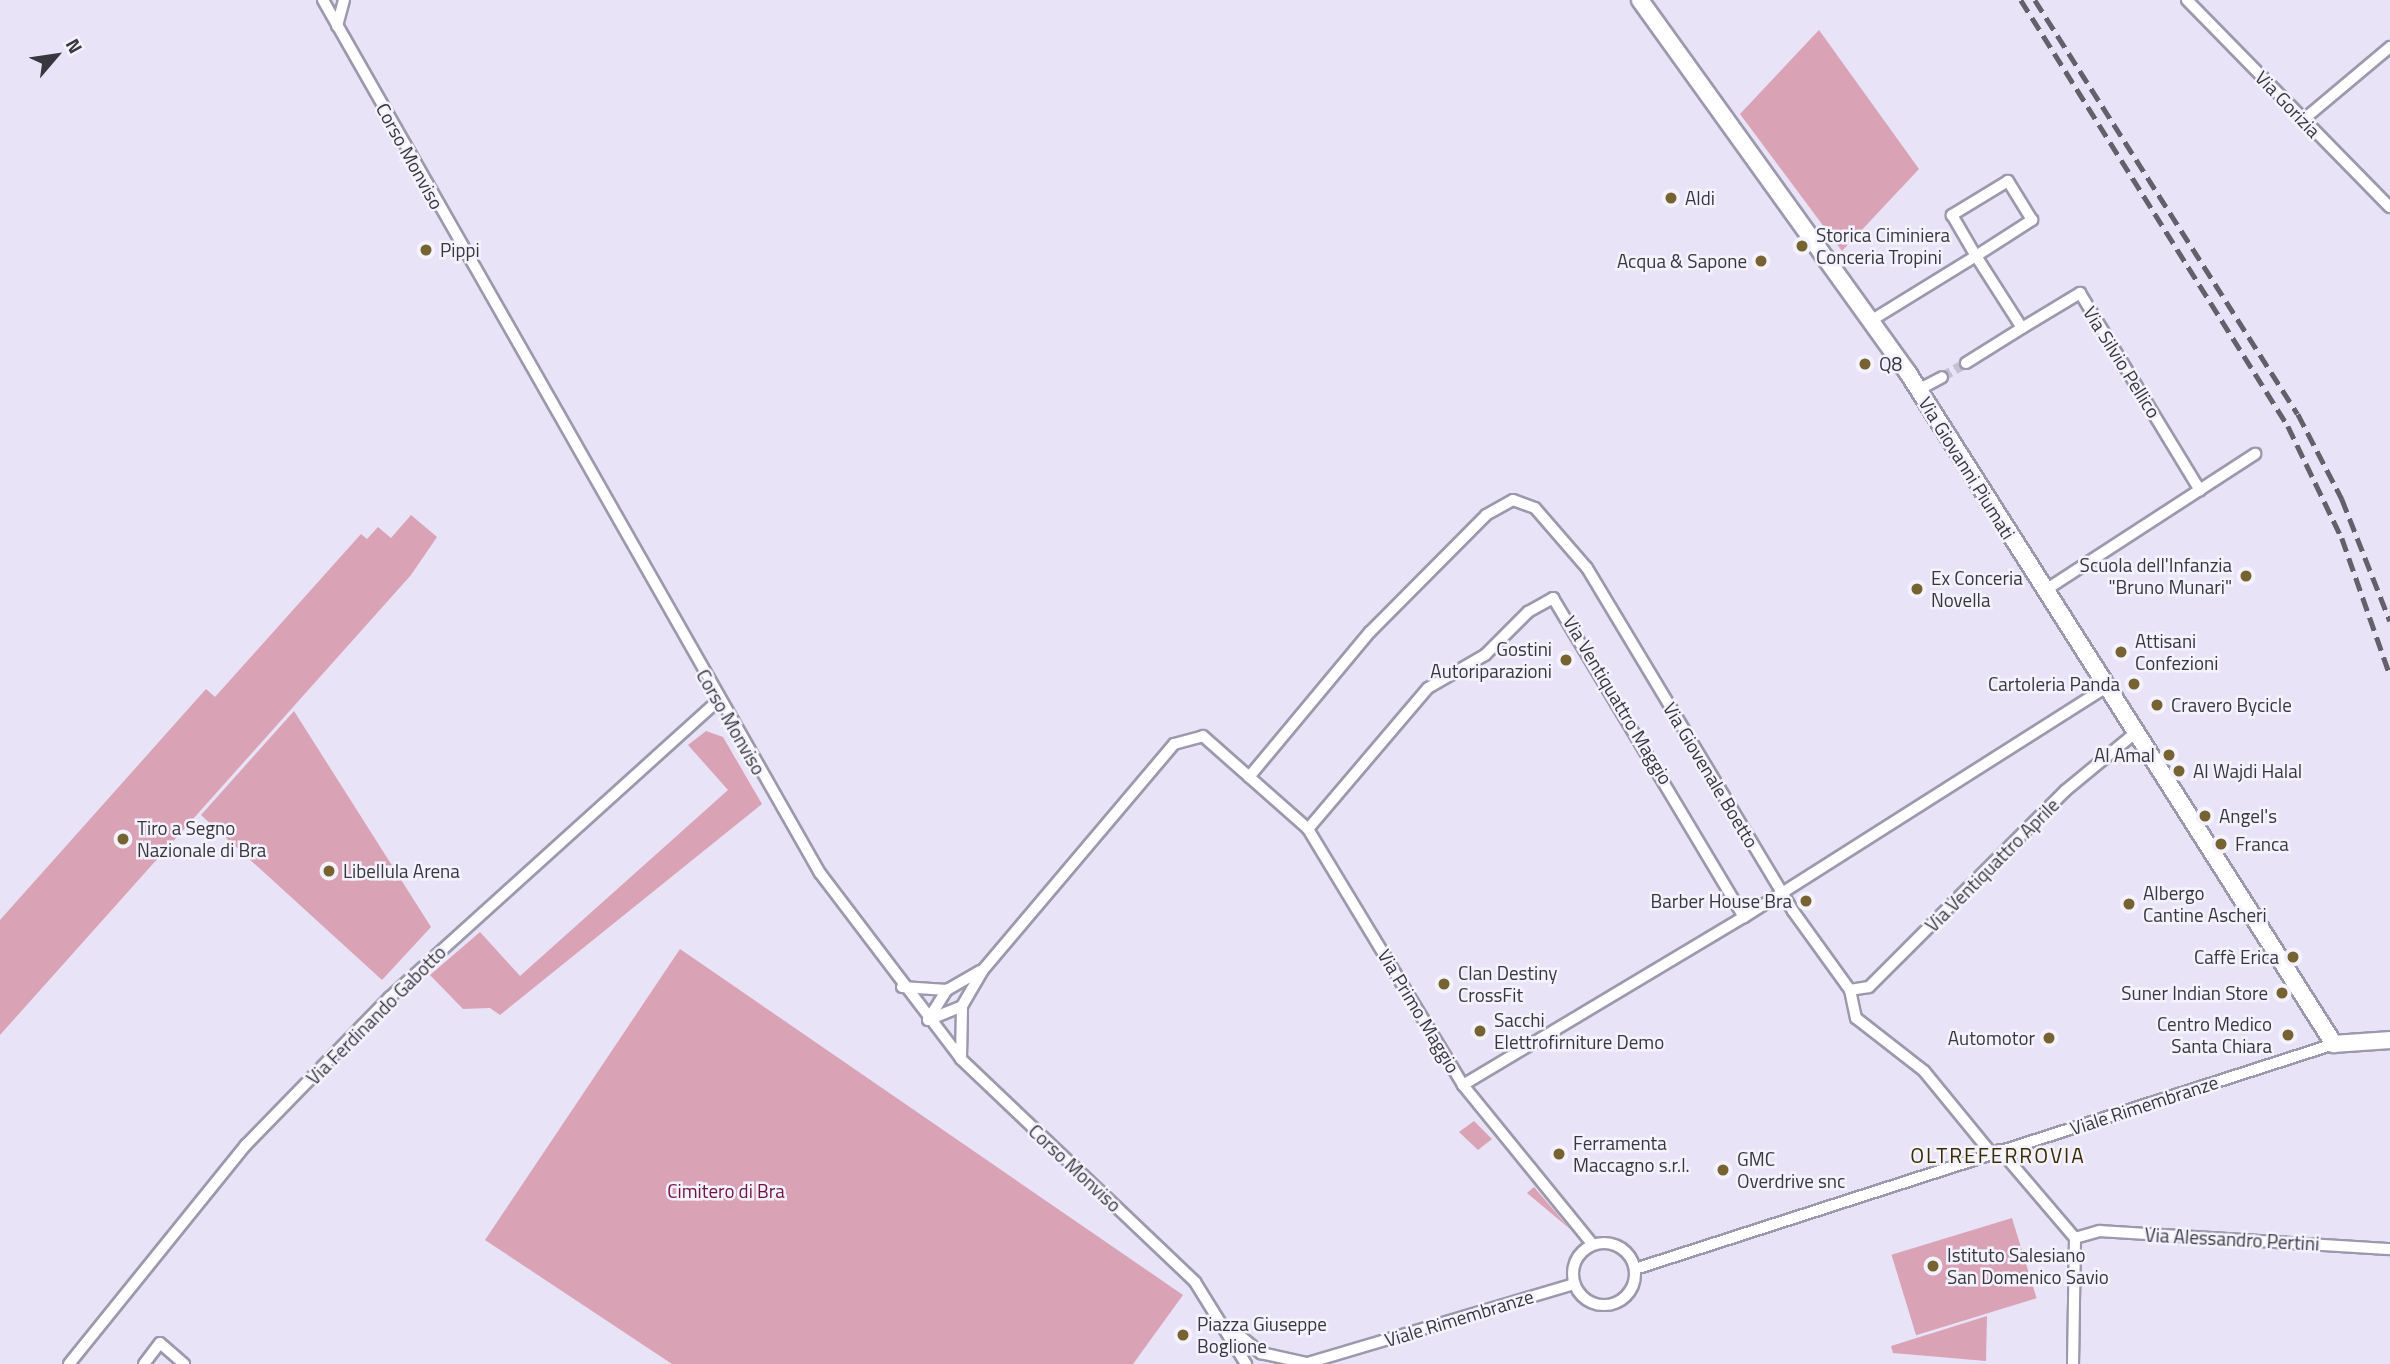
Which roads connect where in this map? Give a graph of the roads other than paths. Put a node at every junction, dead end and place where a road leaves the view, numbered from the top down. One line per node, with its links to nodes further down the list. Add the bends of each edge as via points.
1 (323, 0): 5 (street, Corso Monviso)
2 (344, 0): 5 (street)
3 (1640, 0): 10 (street, Via Giovanni Piumati)
4 (2188, 0): 7 (street, Via Gorizia)
5 (337, 26): 19 (street, Corso Monviso)
6 (2390, 47): 7 (street)
7 (2303, 120): 8 (street, Via Gorizia)
8 (2390, 207)
9 (1976, 256): 9 (street, via 2032,220 2008,181 1952,215); 10 (street); 11 (street)
10 (1872, 320): 14 (street, Via Giovanni Piumati)
11 (2022, 328): 12 (street, Via Silvio Pellico); 16 (street, Via Silvio Pellico, via 2080,293)
12 (1966, 363)
13 (1942, 377): 14 (street)
14 (1918, 390): 17 (street, Via Giovanni Piumati)
15 (2255, 454): 16 (street)
16 (2200, 490): 17 (street)
17 (2044, 591): 18 (street, Via Giovanni Piumati)
18 (2105, 688): 20 (street, Via Giovanni Piumati); 23 (street)
19 (719, 700): 26 (street, Corso Monviso, via 820,873); 42 (street, Via Ferdinando Gabotto, via 382,1005 246,1145)
20 (2134, 734): 28 (street, Via Ventiquattro Aprile, via 2065,791 1869,987); 32 (street, Via Giovanni Piumati)
21 (1249, 777): 22 (street, Via Primo Maggio); 23 (street, Via Giovenale Boetto, via 1414,587 1497,506 1513,500 1535,508 1587,568); 25 (street, Via Primo Maggio, via 1203,736 1174,744)
22 (1308, 829): 24 (street, Via Ventiquattro Maggio, via 1428,688 1485,655 1528,612 1553,598); 34 (street, Via Primo Maggio)
23 (1783, 894): 24 (street); 28 (street, Via Giovenale Boetto)
24 (1744, 918): 34 (street)
25 (983, 970): 27 (street, Via Primo Maggio); 29 (street, Via Primo Maggio)
26 (902, 988): 27 (street); 30 (street, Corso Monviso)
27 (947, 990): 30 (street, Via Primo Maggio)
28 (1850, 990): 35 (street, Via Giovenale Boetto, via 1856,1018 1924,1071)
29 (962, 1006): 30 (street); 33 (street, Via Primo Maggio)
30 (928, 1020): 33 (street, Corso Monviso)
31 (2390, 1040): 32 (street)
32 (2334, 1044): 35 (street, Viale Rimembranze)
33 (961, 1059): 41 (street, Corso Monviso, via 1195,1282)
34 (1463, 1085): 37 (street, Via Primo Maggio)
35 (1995, 1151): 36 (street, Via Giovenale Boetto); 39 (street, Viale Rimembranze)
36 (2075, 1238): 38 (street, Via Alessandro Pertini, via 2100,1231); 47 (street)
37 (1592, 1244): 39 (street, via 1622,1248); 40 (street, via 1578,1256)
38 (2390, 1249)
39 (1634, 1269): 40 (street, via 1629,1292 1614,1304 1586,1299)
40 (1574, 1284): 46 (street, Viale Rimembranze)
41 (1227, 1325): 45 (street, Corso Monviso); 46 (street, via 1261,1353)
42 (69, 1364)
43 (144, 1364): 44 (street, via 160,1343)
44 (184, 1364)
45 (1246, 1364)
46 (1305, 1364)
47 (2073, 1364)

